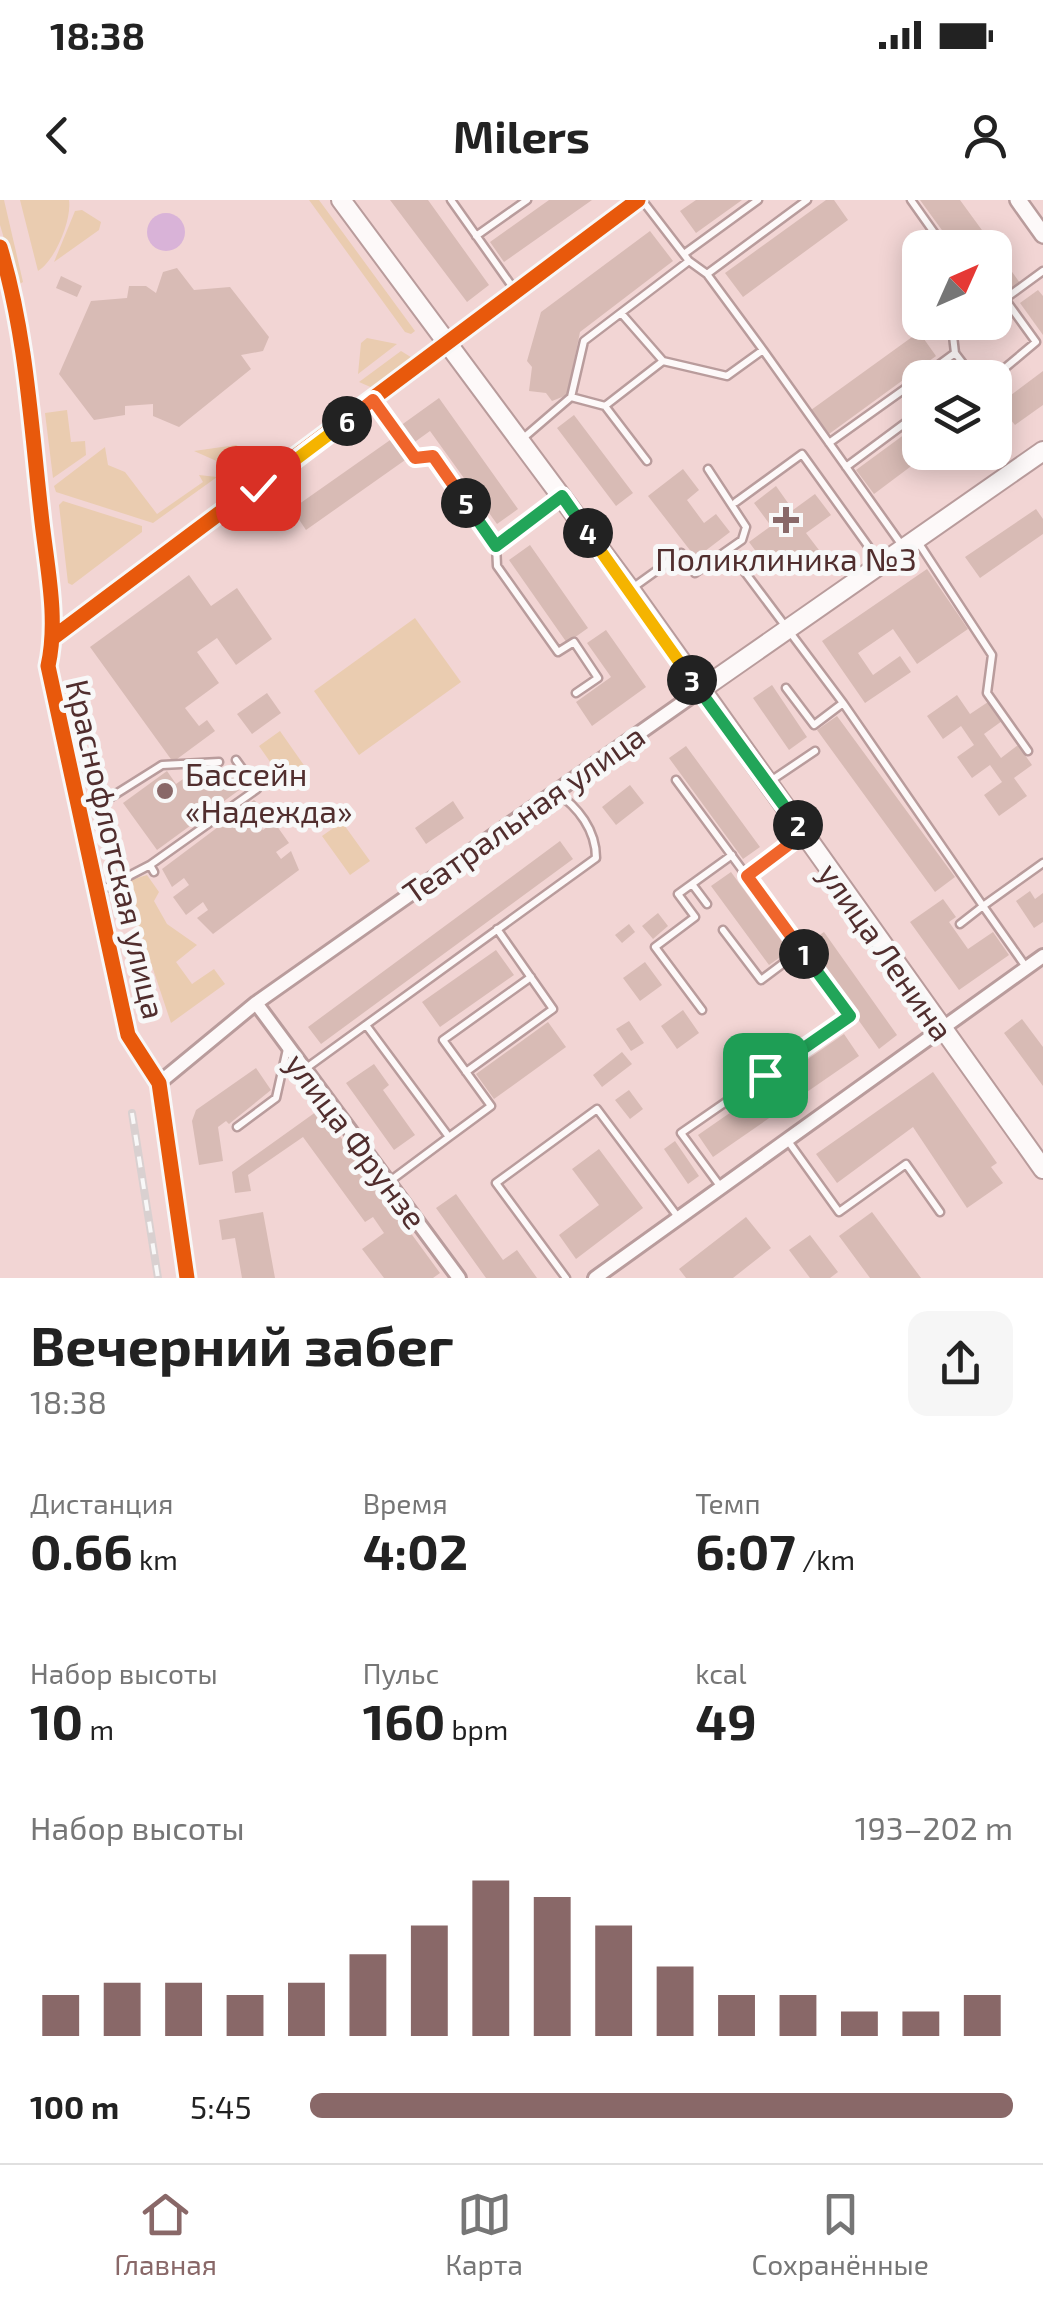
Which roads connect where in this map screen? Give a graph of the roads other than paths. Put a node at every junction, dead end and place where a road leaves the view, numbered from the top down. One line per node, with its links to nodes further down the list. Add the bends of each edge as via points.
1 (341, 200): 21 (main road, улица Ленина)
2 (452, 200): 11 (lane)
3 (527, 200): 11 (lane)
4 (640, 200): 13 (lane); 16 (street)
5 (758, 200): 13 (lane)
6 (807, 200): 15 (lane)
7 (911, 200): 9 (lane)
8 (1018, 200): 10 (street)
9 (932, 230)
10 (1043, 235)
11 (476, 236): 16 (lane)
12 (0, 248): 47 (street, Краснофлотская улица, via 15,296)
13 (686, 257): 15 (lane); 19 (lane)
14 (1043, 272): 17 (lane)
15 (707, 274): 22 (lane)
16 (514, 290): 21 (street)
17 (1012, 293)
18 (1012, 308): 27 (lane, via 1036,342)
19 (621, 313): 26 (lane); 29 (lane, via 584,341)
20 (953, 340): 23 (lane)
21 (446, 344): 30 (street); 33 (main road, улица Ленина)
22 (763, 350): 26 (lane, via 727,376); 34 (lane)
23 (955, 353): 24 (lane); 25 (lane)
24 (945, 360)
25 (960, 360)
26 (663, 361): 31 (lane)
27 (1012, 362)
28 (902, 391): 34 (lane)
29 (571, 398): 31 (lane); 33 (lane)
30 (373, 400): 42 (lane, via 415,458 433,456); 47 (street)
31 (606, 406): 36 (lane)
32 (902, 425): 37 (lane)
33 (520, 441): 39 (main road, улица Ленина)
34 (829, 443): 37 (lane)
35 (1043, 451): 41 (main road, Театральная улица)
36 (647, 461)
37 (846, 467): 41 (lane)
38 (708, 470): 45 (lane, via 746,526 742,540 696,573 682,553)
39 (562, 496): 42 (lane); 45 (main road, улица Ленина)
40 (736, 502): 43 (lane, via 802,454)
41 (911, 545): 43 (main road, Театральная улица); 53 (lane, via 992,655 987,693)
42 (496, 546): 50 (lane, via 497,566 558,652 574,642 598,678)
43 (882, 565): 46 (main road, Театральная улица)
44 (741, 566): 46 (lane)
45 (630, 590): 49 (main road, улица Ленина)
46 (788, 629): 49 (main road, Театральная улица); 51 (lane)
47 (54, 637): 59 (street, Краснофлотская улица, via 48,666)
48 (786, 688): 51 (lane, via 814,725)
49 (700, 691): 57 (main road, улица Ленина); 58 (street, Театральная улица)
50 (576, 694)
51 (843, 703): 67 (lane)
52 (815, 751): 57 (lane)
53 (1028, 751)
54 (236, 760): 65 (lane, via 257,789 152,869)
55 (218, 762): 59 (lane, via 162,764 108,800)
56 (676, 780): 61 (lane)
57 (768, 783): 60 (main road, улица Ленина)
58 (555, 791): 69 (lane, via 574,804 596,841 596,858); 75 (street, Театральная улица)
59 (79, 809): 65 (street, Краснофлотская улица)
60 (804, 833): 63 (lane); 78 (main road, улица Ленина)
61 (732, 855): 63 (lane); 64 (lane)
62 (1043, 862): 67 (lane)
63 (747, 876): 71 (lane)
64 (692, 884): 66 (lane); 76 (lane, via 678,894 695,917 656,947)
65 (97, 893): 82 (street, Краснофлотская улица, via 128,1035)
66 (707, 904)
67 (983, 906): 68 (lane); 73 (lane)
68 (960, 924)
69 (497, 930): 74 (lane); 77 (lane)
70 (724, 930): 71 (lane, via 762,980)
71 (801, 950): 88 (lane, via 850,1016 681,1133)
72 (1042, 959): 73 (street)
73 (1026, 968): 78 (street)
74 (531, 977): 81 (lane, via 553,1008); 81 (lane, via 443,1040)
75 (256, 1003): 79 (street, улица Фрунзе); 82 (street, Театральная улица)
76 (702, 1010)
77 (366, 1025): 80 (lane); 84 (lane)
78 (942, 1028): 85 (street); 86 (main road, улица Ленина)
79 (288, 1047): 80 (street, улица Фрунзе); 83 (lane, via 276,1098)
80 (305, 1069): 87 (street, улица Фрунзе)
81 (466, 1072): 84 (lane, via 491,1106)
82 (159, 1084): 91 (street, Краснофлотская улица)
83 (237, 1127)
84 (449, 1136): 87 (lane)
85 (787, 1140): 88 (street); 89 (lane, via 839,1212 906,1164)
86 (1043, 1169)
87 (390, 1181): 92 (street, улица Фрунзе)
88 (721, 1188): 90 (street)
89 (940, 1212)
90 (678, 1218): 93 (lane, via 597,1109 496,1183); 94 (street)
91 (187, 1278)
92 (459, 1278)
93 (566, 1278)
94 (595, 1278)

